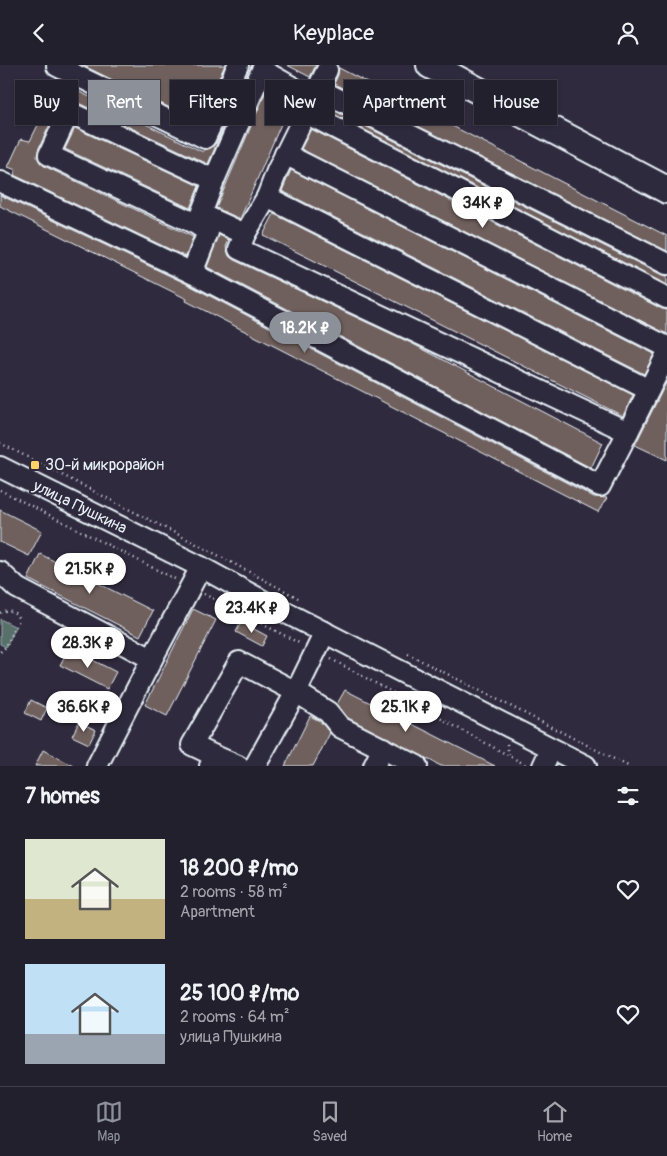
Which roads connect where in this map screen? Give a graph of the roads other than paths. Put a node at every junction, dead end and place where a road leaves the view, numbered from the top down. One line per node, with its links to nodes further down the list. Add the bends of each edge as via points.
1 (238, 65): 3 (street, via 205,138)
2 (430, 65): 14 (main road)
3 (57, 66)
4 (258, 68): 6 (street); 12 (street)
5 (327, 70): 7 (street)
6 (278, 80)
7 (322, 80)
8 (334, 110): 18 (street)
9 (334, 112): 20 (street)
10 (300, 125): 11 (street)
11 (285, 154): 15 (street); 21 (street)
12 (214, 180): 16 (street); 16 (street, via 69,112 49,155)
13 (1, 182): 19 (street)
14 (667, 190)
15 (267, 197): 17 (street); 23 (street)
16 (199, 219): 17 (street); 19 (street, via 208,232)
17 (245, 235): 24 (street, via 239,249)
18 (667, 264)
19 (192, 273): 24 (street, via 600,486)
20 (667, 298)
21 (667, 347)
22 (667, 354): 23 (street)
23 (649, 390): 24 (street)
24 (628, 432)
25 (0, 467): 26 (street, улица Пушкина)
26 (202, 567): 28 (street, улица Пушкина); 29 (street)
27 (0, 572): 29 (street, via 17,588)
28 (325, 632): 30 (street); 32 (street, улица Пушкина)
29 (152, 659): 34 (street)
30 (296, 692): 31 (street, via 328,713 340,727); 33 (street, via 239,662 192,745); 36 (street)
31 (379, 757): 37 (street)
32 (547, 757): 38 (street, улица Пушкина)
33 (212, 761): 35 (street)
34 (97, 766)
35 (238, 766)
36 (255, 766)
37 (417, 766)
38 (586, 766)

